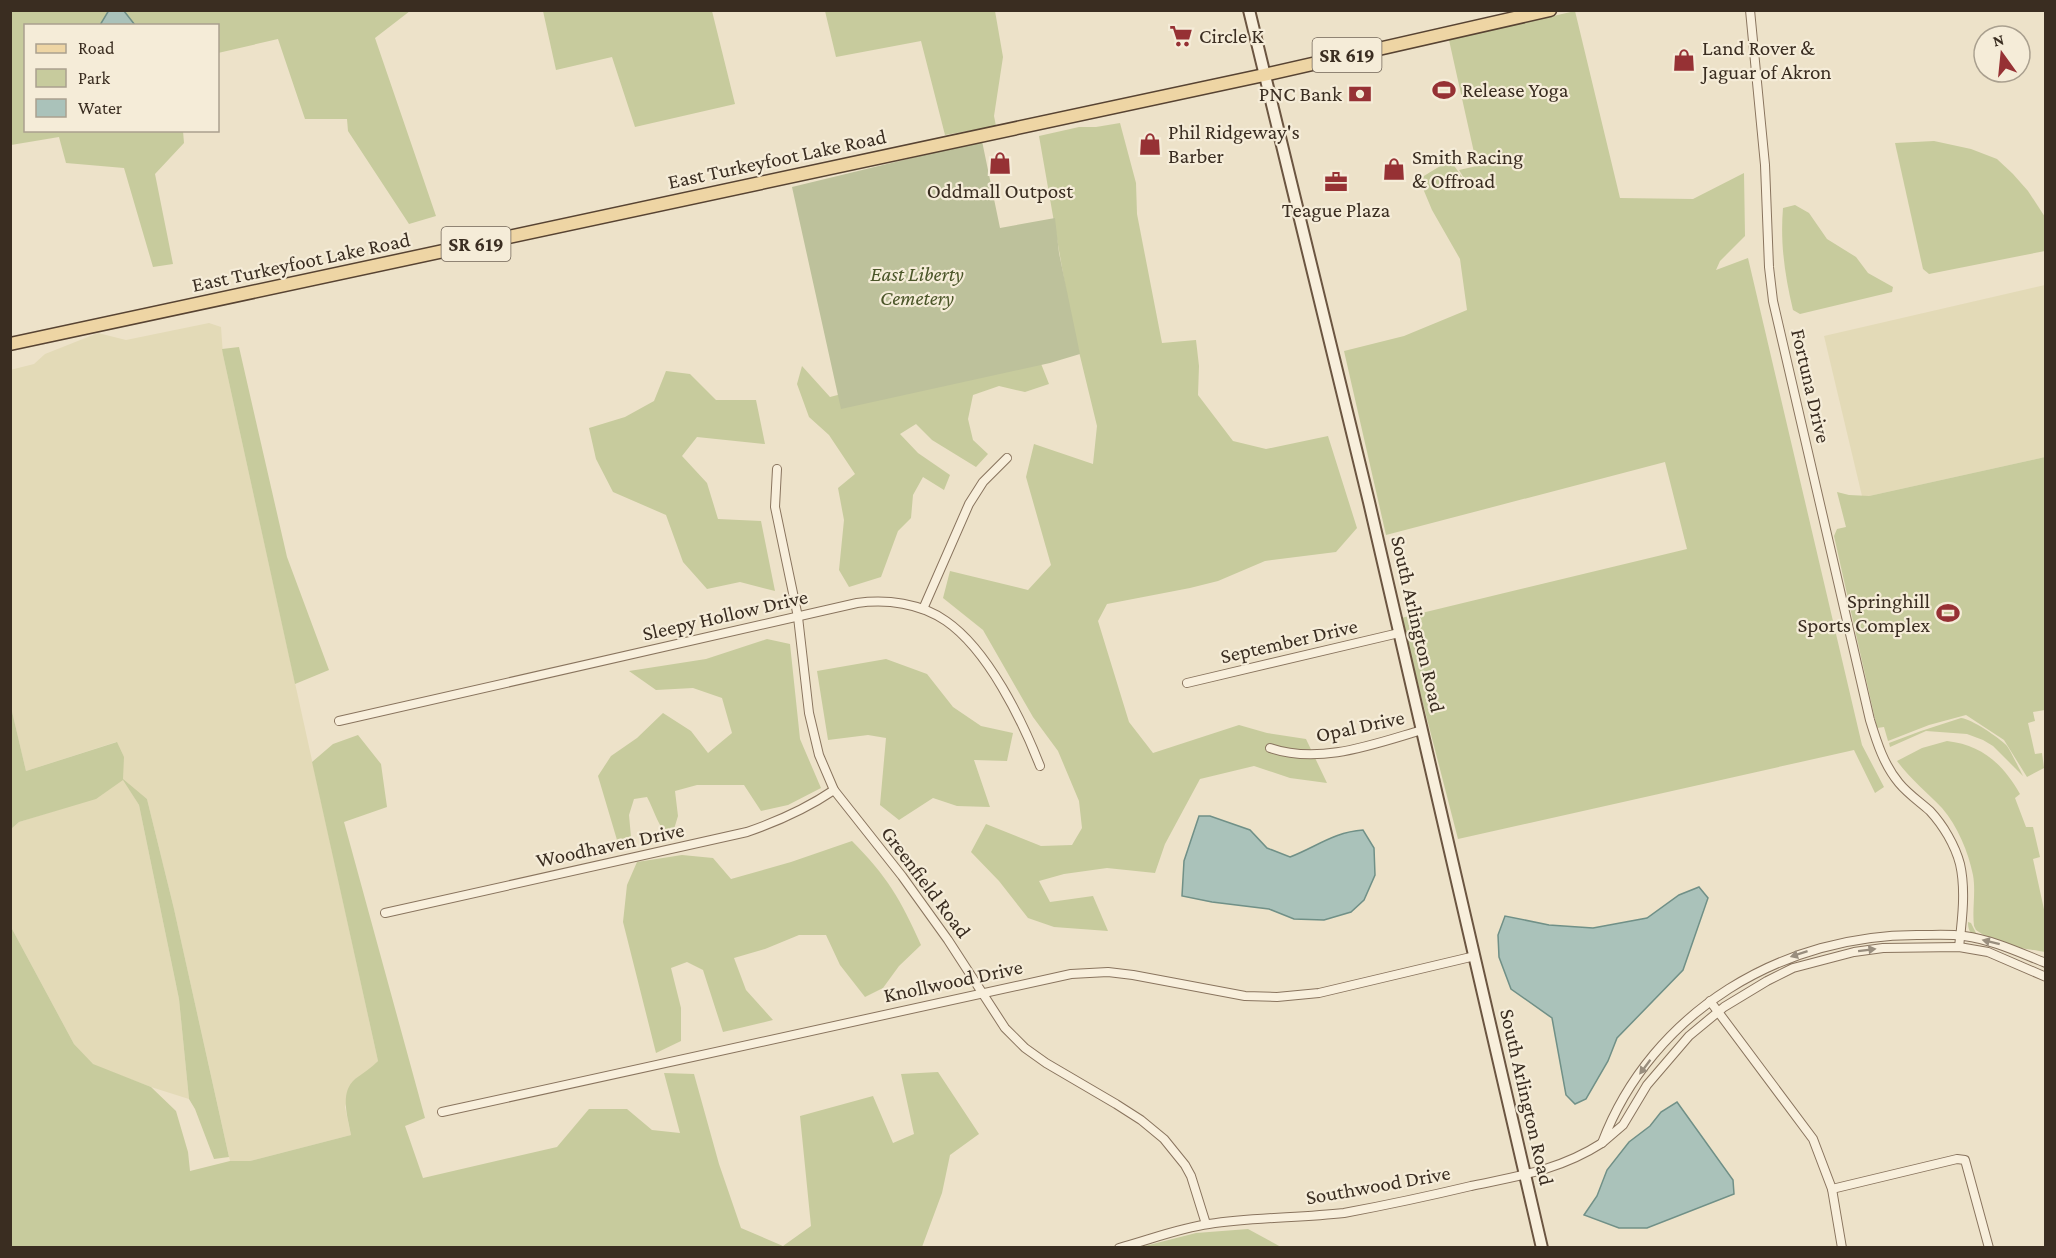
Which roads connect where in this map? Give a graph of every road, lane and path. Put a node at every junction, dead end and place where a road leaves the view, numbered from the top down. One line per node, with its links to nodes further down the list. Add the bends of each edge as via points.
1 (1249, 10): 4 (main road, South Arlington Road)
2 (1550, 10): 4 (main road, East Turkeyfoot Lake Road / SR 619)
3 (1750, 10): 18 (street, Fortuna Drive, via 1764,142 1773,301 1870,720 1885,761 1899,783 1932,813 1955,849 1962,885)
4 (1264, 75): 5 (main road, East Turkeyfoot Lake Road / SR 619); 10 (main road, South Arlington Road)
5 (10, 344)
6 (1007, 458): 8 (street, via 983,482 969,504)
7 (777, 469): 9 (street, Greenfield Road, via 775,507)
8 (923, 609): 9 (street, Sleepy Hollow Drive, via 863,602); 15 (street, Sleepy Hollow Drive, via 959,632 988,668 1019,718)
9 (798, 617): 12 (street, Sleepy Hollow Drive); 16 (street, Greenfield Road, via 814,737)
10 (1399, 633): 11 (street, September Drive); 13 (main road, South Arlington Road)
11 (1187, 683)
12 (339, 721)
13 (1422, 730): 14 (street, Opal Drive, via 1322,754 1293,754); 20 (main road, South Arlington Road)
14 (1270, 748)
15 (1040, 766)
16 (834, 790): 17 (street, Woodhaven Drive, via 804,810 747,832); 23 (street, Greenfield Road, via 902,876)
17 (385, 913)
18 (1961, 935): 19 (street, Fortuna Drive); 21 (street, one-way to 18, via 2000,944); 24 (street, one-way to 24, via 1875,936 1824,946 1774,963)
19 (1959, 947): 22 (street, Southwood Drive, via 1988,952); 25 (street, Southwood Drive, one-way to 19, via 1793,968 1883,948)
20 (1475, 956): 23 (street, Knollwood Drive, via 1295,996 1245,996 1108,972 1071,974); 28 (main road, South Arlington Road)
21 (2046, 963)
22 (2046, 977)
23 (982, 992): 26 (street, Knollwood Drive); 30 (street, Greenfield Road, via 995,1015 1024,1048 1116,1104 1164,1139 1191,1176)
24 (1710, 1001): 25 (street); 27 (street, one-way to 27, via 1647,1063 1616,1110)
25 (1719, 1012): 27 (street, Southwood Drive, via 1689,1036 1647,1085 1623,1125); 29 (street, via 1813,1139)
26 (442, 1112)
27 (1602, 1143): 28 (street, Southwood Drive, via 1561,1165)
28 (1524, 1176): 30 (street, Southwood Drive, via 1344,1213); 32 (main road, South Arlington Road)
29 (1832, 1189): 33 (street); 34 (street, via 1965,1160)
30 (1206, 1224): 31 (street, Southwood Drive)
31 (1119, 1248)
32 (1542, 1248)
33 (1842, 1248)
34 (1989, 1248)

